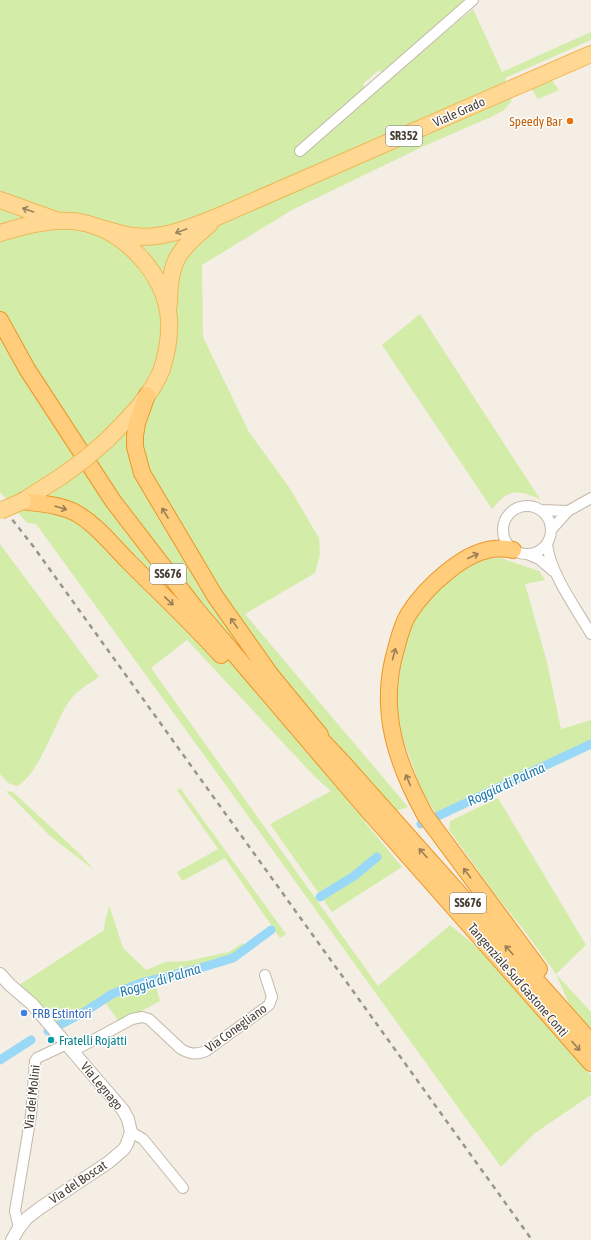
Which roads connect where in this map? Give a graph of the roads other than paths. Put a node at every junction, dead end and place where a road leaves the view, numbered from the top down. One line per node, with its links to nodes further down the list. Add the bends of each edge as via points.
1 (473, 0): 3 (street)
2 (591, 54): 5 (main road, Viale Grado / SR352)
3 (300, 151)
4 (0, 200): 6 (main road, one-way to 4)
5 (217, 217): 7 (main road, Viale Grado / SR352, one-way to 7, via 174,233 158,236 134,236); 10 (main road, Viale Grado / SR352, via 190,241 174,264 170,275)
6 (56, 220): 7 (main road, via 80,222); 8 (main road, via 20,226)
7 (101, 228): 10 (main road, via 123,240 142,258 161,289)
8 (0, 233)
9 (0, 314): 23 (highway, SS676, via 78,440 118,496 202,605)
10 (168, 317): 12 (main road, via 169,334 165,358 157,380)
11 (0, 320): 24 (highway, SS676, via 27,369 113,501 196,609)
12 (147, 395): 14 (main road, bridge, via 124,424 85,459); 23 (highway, one-way to 12, via 270,674 220,603 145,479 135,447 137,423)
13 (591, 498): 17 (street)
14 (22, 501): 16 (main road, bridge); 24 (highway, one-way to 24, via 65,509 87,521 186,617)
15 (540, 510): 17 (street); 18 (street, via 550,523); 20 (street, via 532,507 516,509 505,521 504,537 508,545)
16 (0, 511)
17 (568, 511): 18 (street)
18 (551, 530): 19 (street)
19 (547, 544): 20 (street, via 535,553); 21 (street)
20 (520, 552): 21 (street, via 538,559); 27 (highway, one-way to 20, via 428,819 413,793 391,729 388,685 394,656 400,634 418,602 455,565 484,550 499,548)
21 (555, 572): 22 (street)
22 (591, 634)
23 (344, 764): 27 (highway, Tangenziale Sud Gastone Conti / SS676, one-way to 23)
24 (365, 807): 29 (highway, Tangenziale Sud Gastone Conti / SS676, one-way to 29)
25 (0, 974): 28 (street, via 32,1004)
26 (265, 975): 28 (street, Via Conegliano, via 272,997 270,1005 206,1051 196,1054 181,1049 149,1019 142,1017 132,1019)
27 (591, 1040)
28 (70, 1048): 30 (street, Via Legnago, via 126,1115); 32 (street, Via dei Molini, via 37,1058 35,1061 32,1115 16,1211)
29 (591, 1063)
30 (131, 1132): 31 (street, via 143,1139); 32 (street, Via del Boscat, via 127,1144 117,1156 40,1208)
31 (183, 1188)
32 (19, 1228): 33 (street)
33 (12, 1240)

